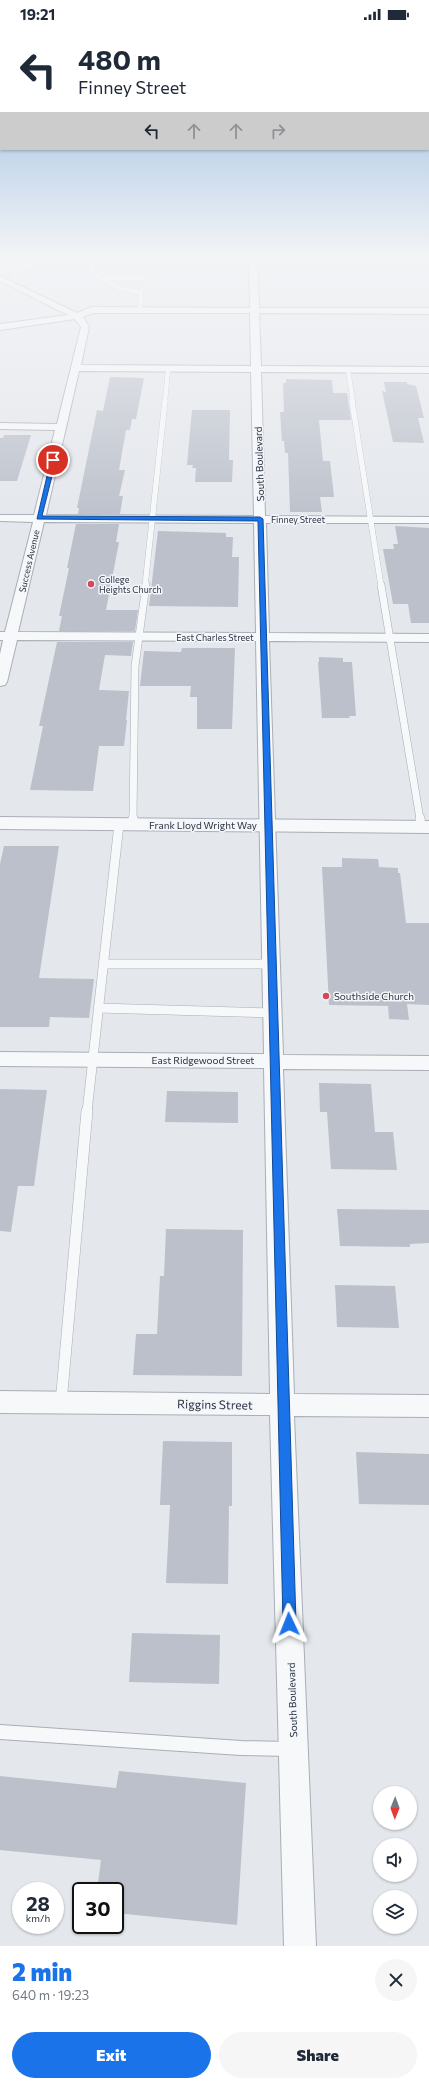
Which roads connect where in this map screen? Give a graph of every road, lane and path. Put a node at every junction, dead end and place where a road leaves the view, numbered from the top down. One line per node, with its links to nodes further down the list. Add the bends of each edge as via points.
1 (81, 344): 3 (street, Success Avenue)
2 (256, 344): 5 (street, South Boulevard)
3 (75, 368): 4 (street); 9 (street, Success Avenue)
4 (168, 369): 5 (street); 12 (lane)
5 (256, 369): 6 (street); 13 (street, South Boulevard)
6 (348, 370): 7 (street); 14 (lane)
7 (429, 370)
8 (0, 426): 9 (street)
9 (60, 427): 11 (street, Success Avenue)
10 (0, 518): 11 (street, Finney Street)
11 (39, 518): 12 (street, Finney Street); 16 (street, Success Avenue)
12 (154, 518): 13 (street, Finney Street); 17 (lane)
13 (260, 519): 14 (street, Finney Street); 18 (street, South Boulevard)
14 (370, 520): 15 (street, Finney Street); 19 (lane)
15 (429, 520)
16 (6, 636): 17 (street, East Charles Street); 21 (street, Success Avenue)
17 (138, 637): 18 (street, East Charles Street); 23 (lane)
18 (264, 637): 19 (street, East Charles Street); 24 (street, South Boulevard)
19 (390, 638): 20 (street, East Charles Street); 25 (lane)
20 (429, 638)
21 (0, 682)
22 (0, 823): 23 (street, Frank Lloyd Wright Way)
23 (126, 824): 24 (street, Frank Lloyd Wright Way); 26 (lane)
24 (269, 825): 25 (street, Frank Lloyd Wright Way); 27 (street, South Boulevard)
25 (425, 827)
26 (103, 964): 27 (lane); 28 (lane)
27 (272, 964): 29 (street, South Boulevard)
28 (98, 1008): 29 (lane); 31 (lane)
29 (273, 1013): 32 (street, South Boulevard)
30 (0, 1059): 31 (street, East Ridgewood Street)
31 (92, 1060): 32 (street, East Ridgewood Street); 35 (lane)
32 (274, 1061): 33 (street, East Ridgewood Street); 36 (street, South Boulevard)
33 (429, 1063)
34 (0, 1402): 35 (street, Riggins Street)
35 (61, 1403): 36 (street, Riggins Street)
36 (282, 1405): 37 (street, Riggins Street); 39 (street, South Boulevard)
37 (429, 1406)
38 (0, 1732): 39 (lane, via 241,1748)
39 (293, 1749): 40 (street, South Boulevard)
40 (300, 1946)

